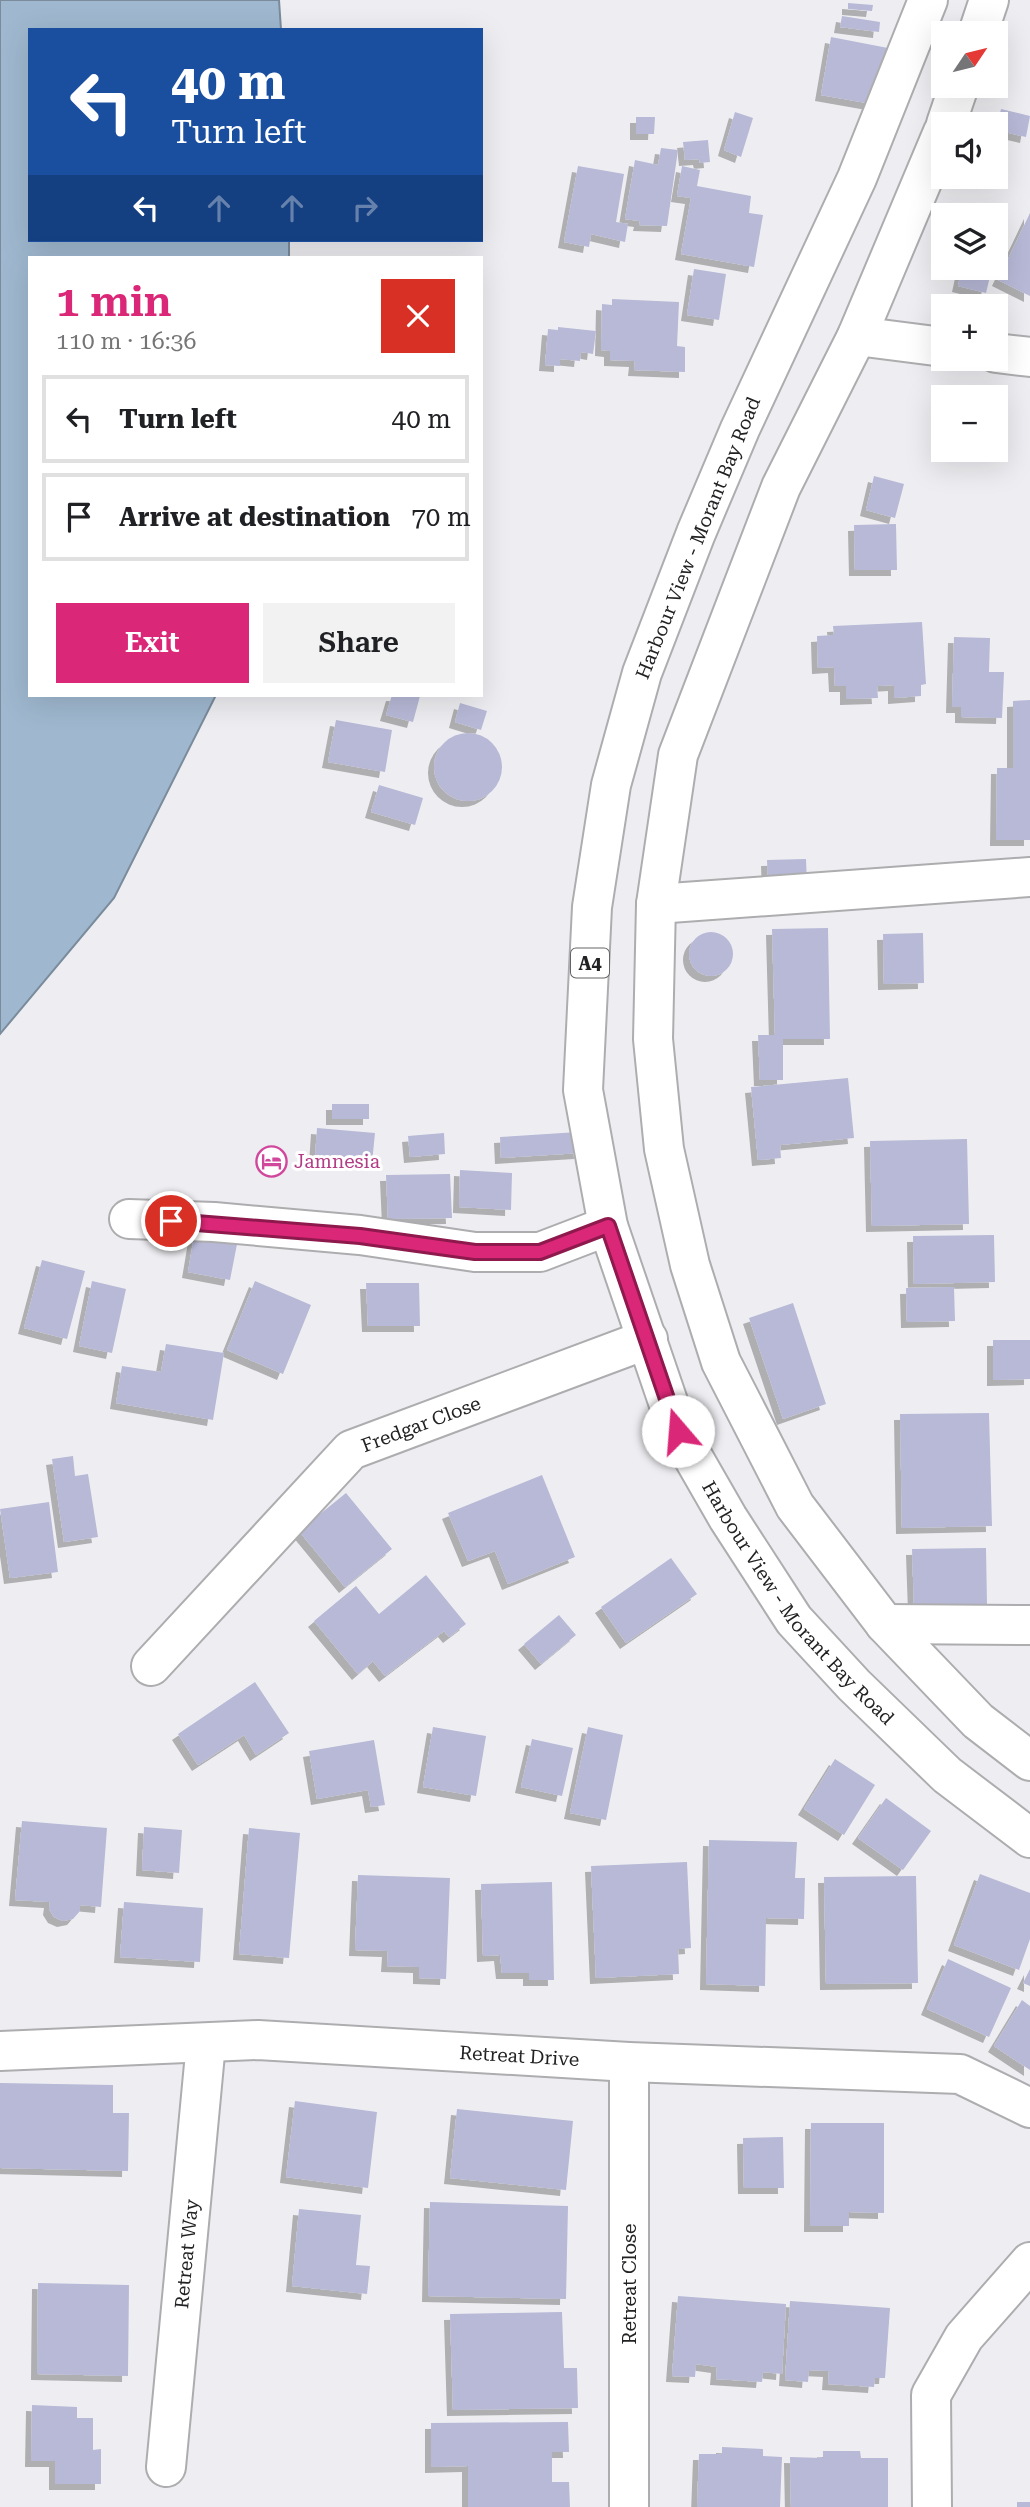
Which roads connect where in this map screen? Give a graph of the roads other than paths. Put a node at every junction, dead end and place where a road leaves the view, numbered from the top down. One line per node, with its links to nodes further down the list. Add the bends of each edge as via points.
1 (928, 0): 12 (main road, Harbour View - Morant Bay Road / A4, via 857,178 696,533 642,673 611,785 592,907 583,1090)
2 (989, 0): 3 (main road)
3 (982, 21)
4 (931, 160): 5 (main road)
5 (857, 336): 6 (main road); 10 (main road, via 781,487 678,755)
6 (931, 345)
7 (1008, 354): 8 (main road)
8 (1030, 357)
9 (1030, 877): 10 (main road)
10 (656, 904): 14 (main road, via 654,1053 664,1149 690,1265 721,1362 795,1506)
11 (129, 1219): 12 (main road, via 214,1222 475,1252 540,1252)
12 (608, 1226): 13 (main road, Harbour View - Morant Bay Road / A4)
13 (648, 1339): 16 (main road, Fredgar Close, via 351,1450); 18 (main road, Harbour View - Morant Bay Road / A4, via 678,1431 794,1620 947,1775)
14 (884, 1624): 15 (main road); 17 (main road, via 978,1721)
15 (1030, 1625)
16 (151, 1666)
17 (1030, 1760)
18 (1030, 1838)
19 (206, 2043): 20 (main road, Retreat Drive); 21 (main road, Retreat Drive, via 258,2040); 24 (main road, Retreat Way)
20 (0, 2051)
21 (629, 2062): 22 (main road, Retreat Drive, via 960,2074); 25 (main road, Retreat Close)
22 (1030, 2108)
23 (1030, 2262): 26 (main road, via 964,2337 931,2395)
24 (166, 2467)
25 (629, 2507)
26 (932, 2507)

